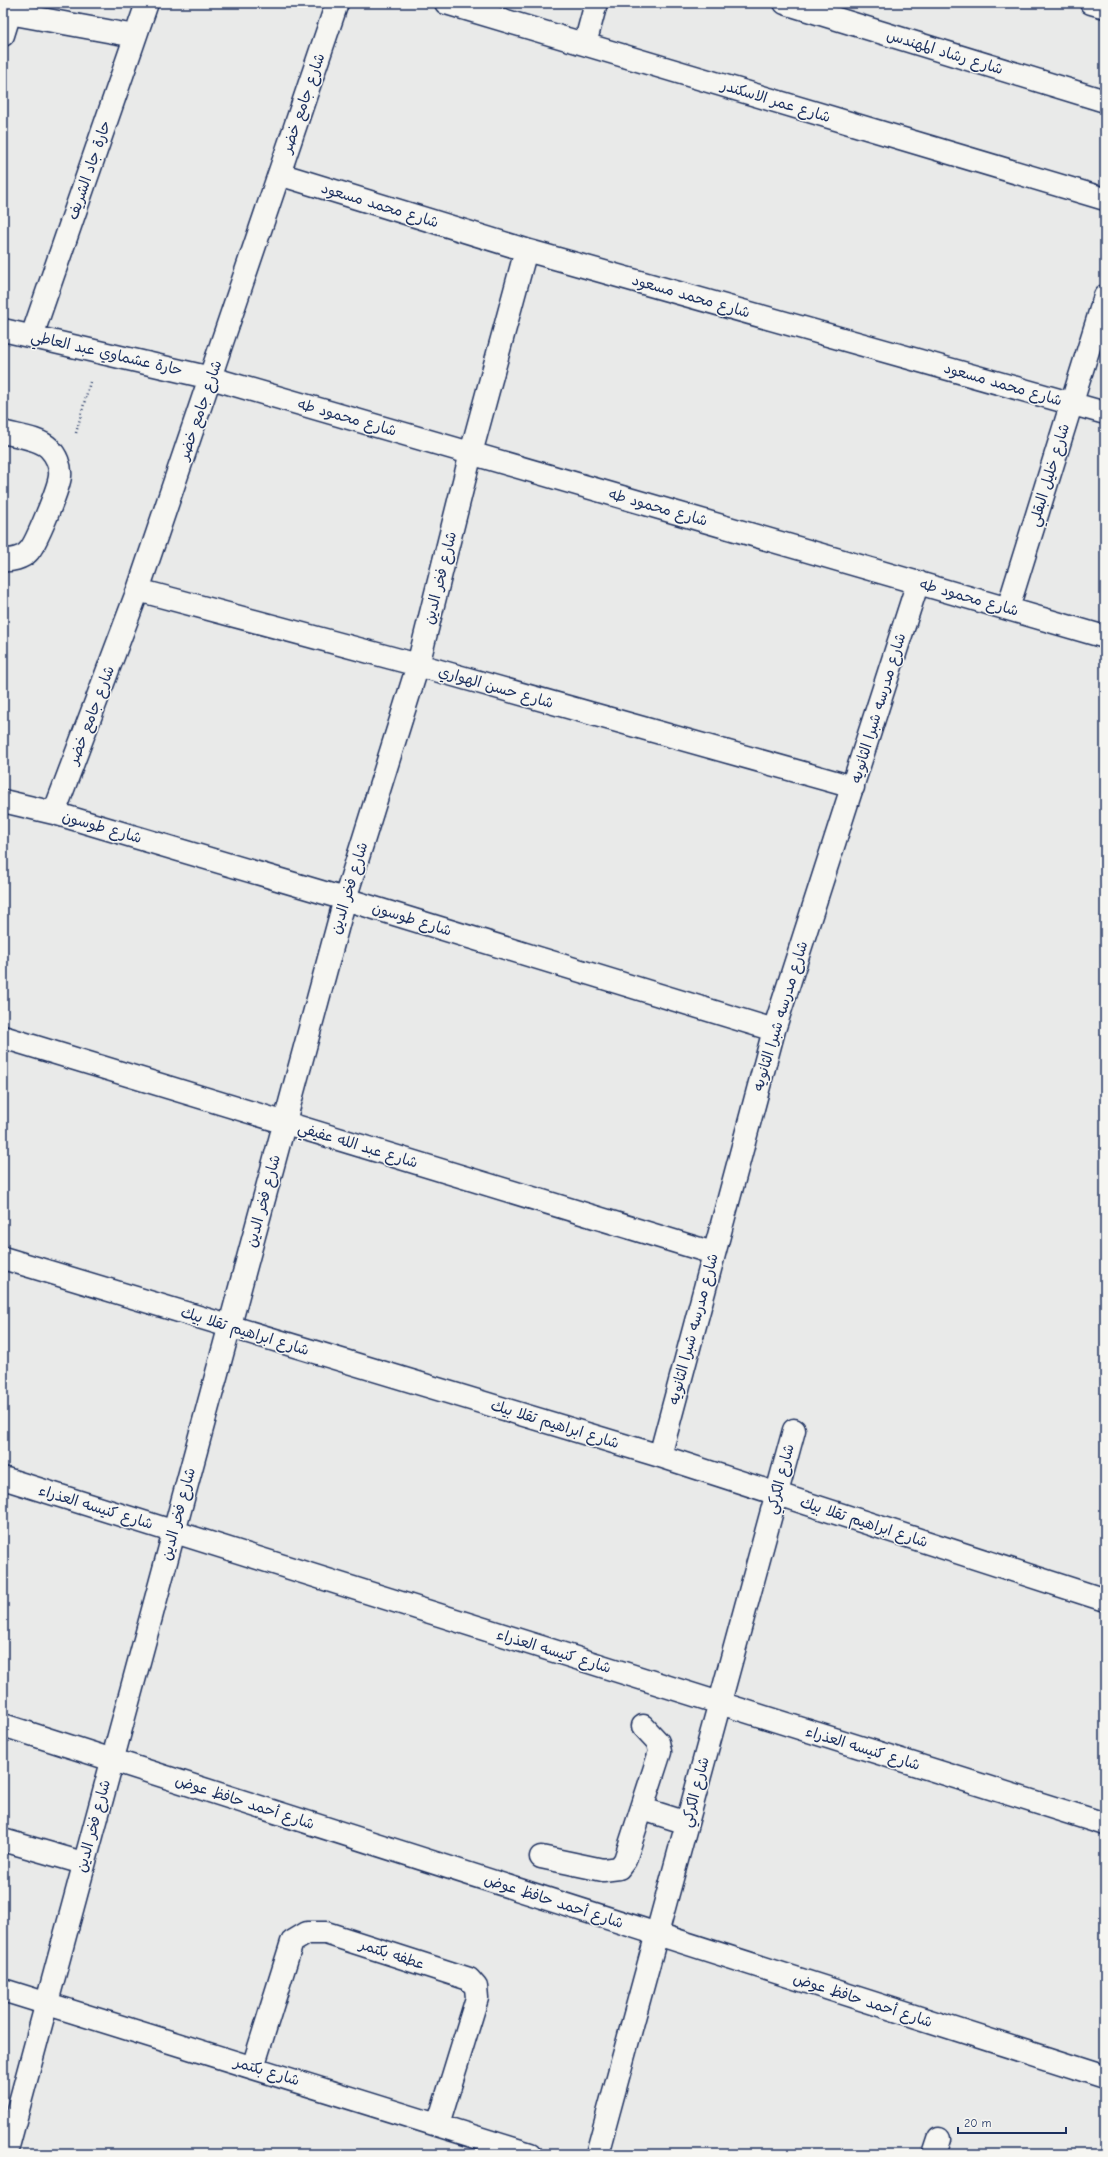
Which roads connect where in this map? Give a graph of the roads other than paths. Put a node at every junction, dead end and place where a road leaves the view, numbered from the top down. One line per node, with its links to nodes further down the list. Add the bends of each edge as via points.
1 (147, 3): 10 (street, حارة جاد الشريف)
2 (337, 3): 13 (street, شارع جامع خضر)
3 (446, 3): 11 (street, شارع عمر الاسكندر)
4 (596, 3): 11 (street)
5 (785, 3): 12 (street, شارع رشاد المهندس)
6 (1091, 3): 7 (street)
7 (1105, 7)
8 (11, 8): 9 (street); 10 (street)
9 (3, 35)
10 (135, 36): 18 (street, حارة جاد الشريف)
11 (585, 44): 14 (street, شارع عمر الاسكندر)
12 (1105, 101)
13 (279, 174): 15 (street, شارع محمد مسعود); 19 (street, شارع جامع خضر)
14 (1105, 198)
15 (526, 250): 20 (street, شارع محمد مسعود); 23 (street, شارع فخر الدين)
16 (1105, 296): 20 (street, شارع خليل البقلي)
17 (3, 330): 18 (street, حارة عشماوي عبد العاطي)
18 (32, 336): 19 (street, حارة عشماوي عبد العاطي)
19 (211, 378): 23 (street, شارع محمود طه); 26 (street, شارع جامع خضر)
20 (1072, 403): 21 (street, شارع محمد مسعود); 27 (street, شارع خليل البقلي)
21 (1105, 413)
22 (3, 432): 24 (street, via 48,447 58,460 60,476 39,536 28,552 9,561)
23 (471, 453): 25 (street, شارع محمود طه); 29 (street, شارع فخر الدين)
24 (3, 560)
25 (918, 582): 27 (street, شارع محمود طه); 30 (street, شارع مدرسه شبرا الثانويه)
26 (138, 590): 29 (street, شارع حسن الهواري); 32 (street, شارع جامع خضر)
27 (1008, 608): 28 (street, شارع محمود طه)
28 (1105, 637)
29 (418, 666): 30 (street, شارع حسن الهواري); 33 (street, شارع فخر الدين)
30 (853, 787): 34 (street, شارع مدرسه شبرا الثانويه)
31 (3, 801): 32 (street, شارع طوسون)
32 (54, 813): 33 (street, شارع طوسون)
33 (345, 899): 34 (street, شارع طوسون); 36 (street, شارع فخر الدين)
34 (774, 1030): 37 (street, شارع مدرسه شبرا الثانويه)
35 (3, 1037): 36 (street, شارع عبد الله عفيفي)
36 (284, 1123): 37 (street, شارع عبد الله عفيفي); 39 (street, شارع فخر الدين)
37 (713, 1253): 41 (street, شارع مدرسه شبرا الثانويه)
38 (3, 1258): 39 (street, شارع ابراهيم تقلا بيك)
39 (229, 1326): 41 (street, شارع ابراهيم تقلا بيك); 44 (street, شارع فخر الدين)
40 (794, 1430): 43 (street, شارع الكركي)
41 (660, 1456): 43 (street, شارع ابراهيم تقلا بيك)
42 (3, 1478): 44 (street, شارع كنيسه العذراء)
43 (776, 1494): 45 (street, شارع ابراهيم تقلا بيك); 46 (street, شارع الكركي)
44 (173, 1532): 46 (street, شارع كنيسه العذراء); 49 (street, شارع فخر الدين)
45 (1105, 1600)
46 (719, 1704): 51 (street, شارع الكركي); 52 (street, شارع كنيسه العذراء)
47 (3, 1725): 49 (street, شارع أحمد حافظ عوض)
48 (642, 1726): 50 (street, via 658,1742 660,1752)
49 (111, 1760): 55 (street, شارع فخر الدين); 56 (street, شارع أحمد حافظ عوض)
50 (642, 1809): 51 (street); 54 (street, via 625,1860 619,1868 603,1870)
51 (687, 1823): 56 (street, شارع الكركي)
52 (1105, 1824)
53 (3, 1840): 55 (street)
54 (541, 1857)
55 (83, 1863): 58 (street, شارع فخر الدين)
56 (657, 1934): 60 (street, شارع أحمد حافظ عوض); 64 (street, شارع الكركي)
57 (3, 1990): 58 (street, شارع بكتمر)
58 (46, 2003): 59 (street, شارع بكتمر); 62 (street, شارع فخر الدين)
59 (252, 2067): 61 (street, شارع بكتمر); 61 (street, عطفه بكتمر, via 292,1942 307,1933 326,1933 469,1979 476,1987 477,1998)
60 (1105, 2077)
61 (438, 2125): 63 (street, شارع بكتمر)
62 (6, 2154)
63 (530, 2154)
64 (597, 2154)

